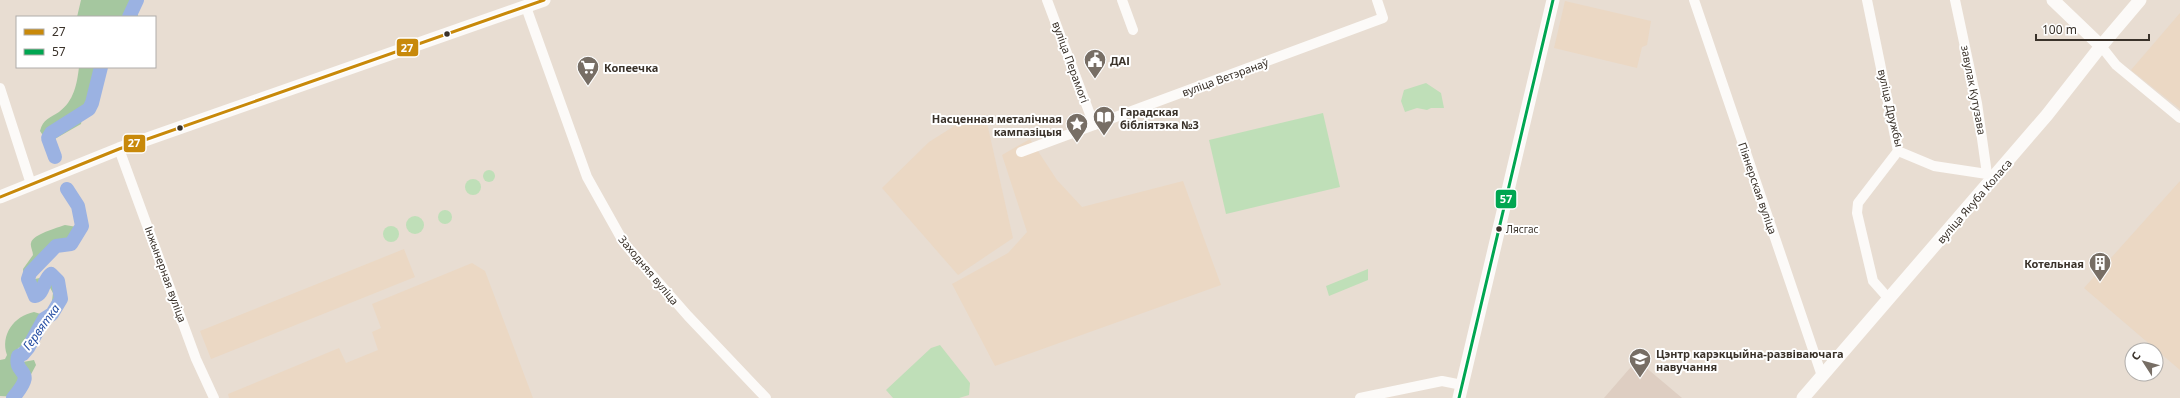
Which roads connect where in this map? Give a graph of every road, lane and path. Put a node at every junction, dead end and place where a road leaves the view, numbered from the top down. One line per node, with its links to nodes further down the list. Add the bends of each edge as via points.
1 (544, 0): 11 (main road)
2 (1047, 0): 16 (street, вуліца Перамогі)
3 (1122, 0): 12 (street)
4 (1377, 0): 16 (street, вуліца Ветэранаў, via 1383,18)
5 (1553, 0): 25 (main road)
6 (1694, 0): 24 (street, Піянерская вуліца)
7 (1867, 0): 18 (street, вуліца Дружбы)
8 (1955, 0): 20 (street, завулак Кутузава)
9 (2053, 0): 13 (main road)
10 (2140, 0): 13 (main road, вуліца Якуба Коласа)
11 (526, 6): 17 (main road); 27 (street, Заходняя вуліца, via 587,177 624,243 688,316)
12 (1133, 30)
13 (2101, 46): 15 (street, via 2116,65); 20 (main road, вуліца Якуба Коласа, via 2047,115)
14 (0, 88): 21 (street)
15 (2180, 118)
16 (1094, 125): 19 (street, вуліца Ветэранаў)
17 (119, 149): 21 (main road); 26 (street, Інжынерная вуліца, via 196,359)
18 (1898, 151): 20 (street, вуліца Дружбы, via 1934,166); 23 (street, via 1858,203 1857,213 1873,281)
19 (1020, 152)
20 (1990, 176): 23 (main road, вуліца Якуба Коласа)
21 (31, 184): 22 (main road)
22 (0, 197)
23 (1889, 300): 24 (main road, вуліца Якуба Коласа)
24 (1822, 376): 30 (main road, вуліца Якуба Коласа)
25 (1462, 384): 28 (street, via 1442,381); 29 (main road)
26 (214, 398)
27 (766, 398)
28 (1360, 398)
29 (1459, 398)
30 (1803, 398)

